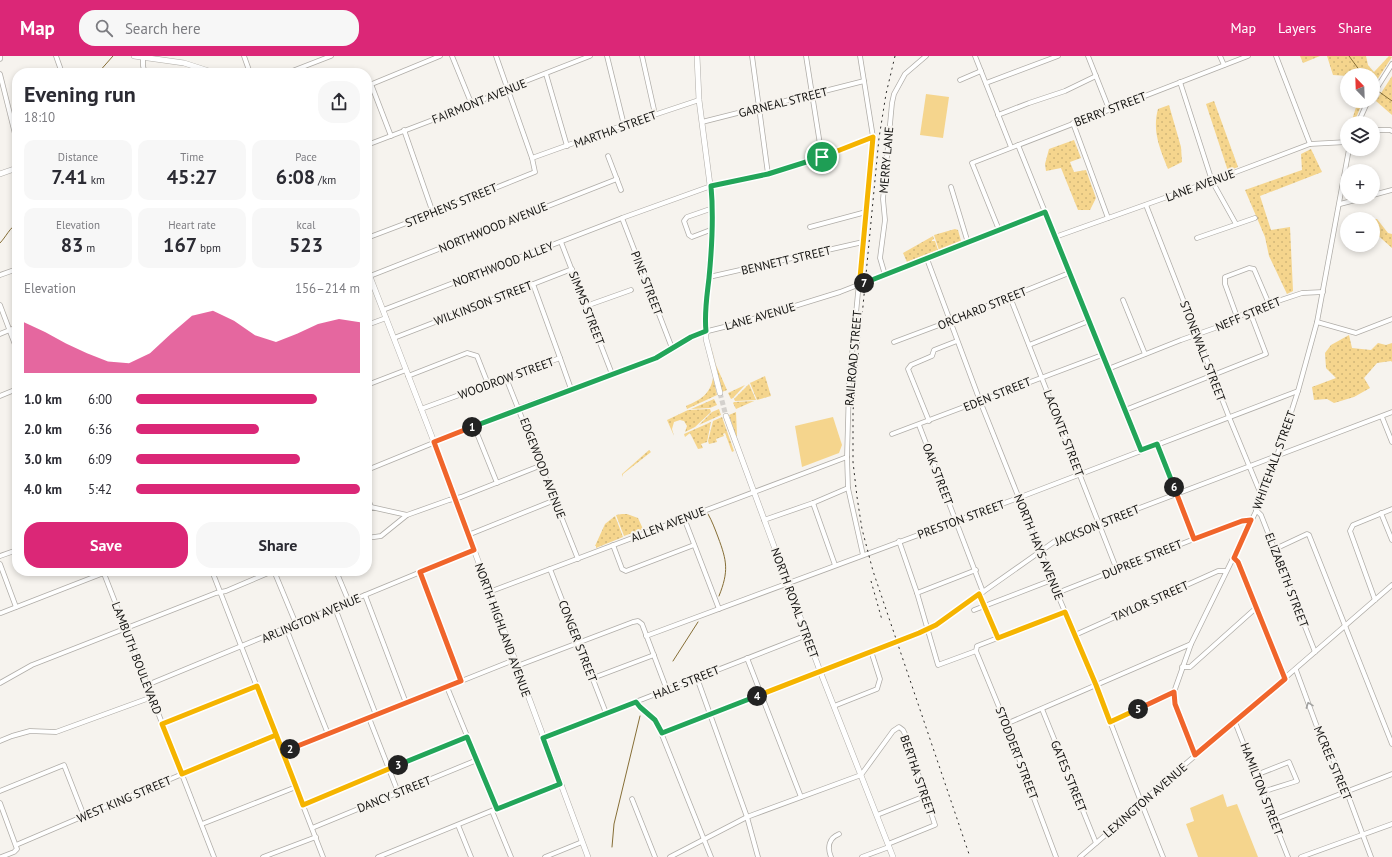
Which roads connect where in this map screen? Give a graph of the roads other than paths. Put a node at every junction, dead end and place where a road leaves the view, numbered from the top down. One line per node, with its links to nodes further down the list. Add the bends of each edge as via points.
1 (56, 56): 26 (street)
2 (134, 56): 22 (main road)
3 (244, 56): 29 (street)
4 (331, 56): 30 (street)
5 (440, 56): 39 (street)
6 (452, 56): 45 (street)
7 (496, 56): 41 (street)
8 (590, 56): 33 (street, FAIRMONT AVENUE)
9 (607, 56): 53 (street)
10 (642, 56): 48 (street)
11 (697, 56): 44 (main road)
12 (752, 56): 46 (street)
13 (806, 56): 43 (street)
14 (860, 56): 36 (street, RAILROAD STREET)
15 (926, 56): 103 (street, MERRY LANE, via 905,74 892,103 883,194 885,220 880,258)
16 (975, 56): 31 (street)
17 (1058, 56): 40 (street)
18 (1088, 56): 34 (street)
19 (1220, 56): 25 (street)
20 (1248, 56): 23 (street, BERRY STREET)
21 (1276, 56): 61 (street)
22 (143, 57): 27 (street); 28 (main road, via 184,63)
23 (1236, 58): 25 (street, BERRY STREET)
24 (1392, 64): 38 (street)
25 (1224, 65): 37 (street, BERRY STREET)
26 (60, 68)
27 (144, 68)
28 (198, 68)
29 (248, 68)
30 (300, 68)
31 (981, 71): 35 (street); 40 (street)
32 (0, 74): 50 (street)
33 (546, 74): 41 (street, FAIRMONT AVENUE); 63 (street)
34 (1096, 76): 47 (street); 49 (street, via 1065,91)
35 (960, 80)
36 (864, 81): 43 (street, GARNEAL STREET); 58 (street, RAILROAD STREET)
37 (1180, 82): 47 (street, BERRY STREET); 72 (street)
38 (1380, 83)
39 (372, 84)
40 (986, 84): 49 (street)
41 (508, 88): 45 (street, FAIRMONT AVENUE); 67 (street)
42 (372, 92): 57 (street)
43 (812, 95): 46 (street, GARNEAL STREET); 66 (street)
44 (699, 100): 48 (street, MARTHA STREET); 51 (main road)
45 (472, 105): 54 (street, FAIRMONT AVENUE)
46 (759, 107): 51 (street, GARNEAL STREET); 70 (street)
47 (1110, 109): 52 (street, BERRY STREET)
48 (655, 114): 53 (street, MARTHA STREET)
49 (998, 115): 64 (street)
50 (12, 122)
51 (702, 122): 73 (main road)
52 (1073, 123): 62 (street, BERRY STREET); 85 (street)
53 (624, 125): 63 (street, MARTHA STREET)
54 (404, 130): 57 (street, FAIRMONT AVENUE); 83 (street)
55 (1380, 130): 56 (street)
56 (1392, 131)
57 (391, 136): 60 (street, FAIRMONT AVENUE)
58 (873, 137): 66 (street, NORTHWOOD ALLEY); 81 (street, RAILROAD STREET)
59 (1340, 142): 61 (street, LANE AVENUE)
60 (372, 144)
61 (1310, 144): 72 (street, LANE AVENUE)
62 (1018, 145): 64 (street, BERRY STREET); 82 (street)
63 (567, 146): 67 (street, MARTHA STREET)
64 (1011, 147): 90 (street, BERRY STREET, via 972,163)
65 (608, 156): 71 (street)
66 (822, 157): 70 (street, NORTHWOOD ALLEY)
67 (532, 158): 83 (street, STEPHENS STREET, via 535,172)
68 (12, 170): 69 (main road)
69 (0, 174)
70 (768, 174): 73 (street, NORTHWOOD ALLEY)
71 (617, 179): 75 (street); 102 (street, NORTHWOOD AVENUE)
72 (1212, 181): 79 (street, LANE AVENUE); 87 (street)
73 (711, 186): 80 (main road); 84 (street, NORTHWOOD ALLEY)
74 (951, 187): 96 (street)
75 (621, 190)
76 (1392, 190): 77 (street)
77 (1380, 193)
78 (1340, 204): 109 (street, WHITEHALL STREET)
79 (1146, 205): 85 (street, LANE AVENUE); 128 (street, STONEWALL STREET)
80 (713, 208): 89 (main road); 89 (street, via 687,217 684,221 689,236 692,237)
81 (866, 212): 88 (street); 95 (street, RAILROAD STREET)
82 (1045, 212): 90 (street, LANE AVENUE); 92 (street)
83 (433, 213): 91 (street, STEPHENS STREET)
84 (622, 218): 94 (street, NORTHWOOD ALLEY); 134 (street, PINE STREET)
85 (1108, 218): 92 (street, LANE AVENUE)
86 (1255, 218): 87 (street)
87 (1236, 224): 93 (street)
88 (810, 227)
89 (713, 229): 104 (main road)
90 (999, 230): 96 (street, LANE AVENUE)
91 (372, 236)
92 (1055, 237): 100 (street)
93 (1197, 238)
94 (561, 242): 98 (street, SIMMS STREET); 115 (street, NORTHWOOD ALLEY)
95 (863, 242): 104 (street, BENNETT STREET); 107 (street, RAILROAD STREET)
96 (968, 243): 97 (street, LANE AVENUE)
97 (927, 259): 103 (street, LANE AVENUE); 120 (street, NORTH HAYS AVENUE)
98 (572, 269): 106 (street, WILKINSON STREET); 114 (street, SIMMS STREET)
99 (12, 271): 101 (street)
100 (1069, 273): 110 (street, ORCHARD STREET); 121 (street)
101 (0, 275)
102 (372, 275)
103 (884, 275): 107 (street, LANE AVENUE)
104 (709, 277): 126 (main road)
105 (372, 281): 115 (main road, NORTH HIGHLAND AVENUE)
106 (533, 284): 130 (street, WILKINSON STREET); 137 (street)
107 (860, 285): 126 (street, LANE AVENUE, via 824,298); 169 (street, RAILROAD STREET, via 849,386)
108 (631, 290): 114 (street)
109 (1323, 292): 112 (street, NEFF STREET, via 1302,293); 122 (street, WHITEHALL STREET)
110 (1010, 297): 120 (street, ORCHARD STREET); 133 (street, LACONTE STREET)
111 (1123, 300): 135 (street)
112 (1269, 304): 116 (street, NEFF STREET); 117 (street, via 1254,269 1249,268 1225,277 1225,284)
113 (0, 305): 125 (street)
114 (586, 306): 140 (street, SIMMS STREET)
115 (383, 310): 118 (main road, NORTH HIGHLAND AVENUE)
116 (1250, 312): 117 (street, NEFF STREET); 141 (street, via 1266,354)
117 (1237, 317): 128 (street, NEFF STREET)
118 (386, 318): 123 (street); 130 (main road, NORTH HIGHLAND AVENUE)
119 (1392, 319): 122 (street, via 1356,333)
120 (950, 321): 131 (street, ORCHARD STREET); 132 (street, NORTH HAYS AVENUE)
121 (1089, 321): 133 (street); 136 (street)
122 (1317, 322): 149 (street, WHITEHALL STREET)
123 (372, 323)
124 (12, 329): 125 (street)
125 (9, 330): 127 (street); 129 (street)
126 (706, 331): 134 (street, LANE AVENUE); 150 (main road)
127 (0, 334)
128 (1198, 335): 135 (street, NEFF STREET); 141 (street, STONEWALL STREET)
129 (12, 338)
130 (394, 338): 139 (main road, NORTH HIGHLAND AVENUE)
131 (894, 342)
132 (957, 342): 152 (street, NORTH HAYS AVENUE); 160 (street, via 934,350 932,356 911,365 908,369)
133 (1029, 345): 143 (street, LACONTE STREET)
134 (672, 348): 140 (street, LANE AVENUE, via 656,358)
135 (1145, 354): 138 (street, NEFF STREET)
136 (1102, 355): 138 (street); 143 (street, EDEN STREET)
137 (560, 358): 144 (street, WOODROW STREET); 147 (street, WOODROW STREET)
138 (1108, 369): 155 (street)
139 (406, 370): 142 (main road, NORTH HIGHLAND AVENUE); 145 (street)
140 (612, 374): 147 (street, LANE AVENUE)
141 (1213, 375): 155 (street); 159 (street, STONEWALL STREET)
142 (408, 376): 146 (street, via 467,353 477,356); 154 (main road, NORTH HIGHLAND AVENUE)
143 (1042, 377): 152 (street, EDEN STREET); 173 (street, LACONTE STREET)
144 (506, 378): 146 (street, WOODROW STREET); 153 (street, EDGEWOOD AVENUE)
145 (372, 384)
146 (488, 384): 154 (street, WOODROW STREET)
147 (571, 389): 153 (street, LANE AVENUE)
148 (12, 391): 151 (street)
149 (1298, 391): 159 (street, PRESTON STREET); 168 (street, WHITEHALL STREET)
150 (720, 393)
151 (0, 396)
152 (980, 401): 160 (street, EDEN STREET); 179 (street, NORTH HAYS AVENUE)
153 (519, 408): 162 (street, LANE AVENUE); 170 (street, EDGEWOOD AVENUE)
154 (421, 409): 164 (main road, NORTH HIGHLAND AVENUE)
155 (1125, 410): 167 (street)
156 (1392, 412): 158 (street, JACKSON STREET)
157 (726, 416): 176 (main road, NORTH ROYAL STREET)
158 (1382, 416): 165 (street); 168 (street, JACKSON STREET)
159 (1229, 417): 166 (street, PRESTON STREET); 171 (street, STONEWALL STREET)
160 (929, 421): 161 (street, EDEN STREET)
161 (919, 425): 163 (street, EDEN STREET); 191 (street, OAK STREET)
162 (474, 426): 164 (street, LANE AVENUE); 174 (street)
163 (892, 434)
164 (434, 442): 172 (street, LANE AVENUE); 180 (main road, NORTH HIGHLAND AVENUE)
165 (1392, 442)
166 (1157, 444): 167 (street, PRESTON STREET); 177 (street)
167 (1141, 450): 173 (street, PRESTON STREET)
168 (1277, 456): 171 (street, JACKSON STREET); 178 (street, WHITEHALL STREET)
169 (847, 457): 175 (street, RAILROAD STREET); 176 (street, ALLEN AVENUE)
170 (542, 466): 174 (street); 181 (street, EDGEWOOD AVENUE)
171 (1249, 466): 177 (street, JACKSON STREET); 178 (street, STONEWALL STREET)
172 (372, 468)
173 (1080, 473): 179 (street, PRESTON STREET); 192 (street, LACONTE STREET)
174 (497, 483): 180 (street)
175 (848, 488): 182 (street); 204 (street, RAILROAD STREET)
176 (754, 492): 188 (street, ALLEN AVENUE); 189 (main road, NORTH ROYAL STREET)
177 (1176, 493): 192 (street, JACKSON STREET); 195 (street)
178 (1262, 497): 185 (street, WHITEHALL STREET)
179 (1018, 498): 191 (street, PRESTON STREET); 202 (street, NORTH HAYS AVENUE)
180 (455, 499): 187 (street); 193 (main road, NORTH HIGHLAND AVENUE)
181 (555, 500): 193 (street); 207 (street, EDGEWOOD AVENUE)
182 (812, 503): 189 (street); 209 (street)
183 (372, 507): 187 (street)
184 (1392, 509): 186 (street)
185 (1256, 510): 190 (street, WHITEHALL STREET); 200 (street, ELIZABETH STREET, via 1261,515)
186 (1381, 513): 196 (street); 230 (street, via 1353,525 1350,531)
187 (407, 515): 194 (street, via 381,536)
188 (684, 518): 198 (street, ALLEN AVENUE); 199 (street)
189 (764, 520): 222 (main road, NORTH ROYAL STREET)
190 (1251, 520): 195 (street, DUPREE STREET); 206 (street, WHITEHALL STREET)
191 (956, 521): 197 (street, PRESTON STREET); 211 (street, OAK STREET)
192 (1099, 523): 202 (street, JACKSON STREET, via 1058,539); 212 (street, LACONTE STREET)
193 (468, 535): 201 (main road, NORTH HIGHLAND AVENUE)
194 (372, 537)
195 (1194, 539): 212 (street, DUPREE STREET)
196 (1392, 540)
197 (899, 541): 204 (street, PRESTON STREET); 226 (street)
198 (613, 545): 199 (street, via 622,568 626,571); 207 (street, ALLEN AVENUE)
199 (694, 545): 236 (street)
200 (1275, 549): 241 (street, via 1309,535); 253 (street, ELIZABETH STREET)
201 (474, 550): 214 (street, ARLINGTON AVENUE); 225 (main road, NORTH HIGHLAND AVENUE)
202 (1040, 551): 221 (street, NORTH HAYS AVENUE); 227 (street, JACKSON STREET)
203 (12, 552): 205 (street)
204 (862, 555): 209 (street, PRESTON STREET)
205 (0, 556)
206 (1234, 558): 213 (street, WHITEHALL STREET); 235 (street, via 1238,562)
207 (578, 559): 210 (street, ALLEN AVENUE)
208 (0, 564): 233 (street)
209 (835, 565): 222 (street, PRESTON STREET)
210 (550, 569): 225 (street, ALLEN AVENUE); 248 (street, CONGER STREET)
211 (976, 570): 226 (street); 227 (street, OAK STREET)
212 (1117, 570): 228 (street, DUPREE STREET)
213 (1226, 571): 245 (street, TAYLOR STREET, via 1218,571); 249 (street, WHITEHALL STREET)
214 (420, 572): 229 (street, ARLINGTON AVENUE); 264 (street)
215 (94, 576): 233 (street)
216 (106, 576): 243 (street, LAMBUTH BOULEVARD)
217 (214, 576): 224 (street)
218 (262, 576): 224 (street)
219 (276, 576): 240 (street)
220 (338, 576): 231 (street)
221 (1052, 580): 228 (street, NORTH HAYS AVENUE); 232 (street)
222 (788, 583): 236 (street, PRESTON STREET); 244 (main road, NORTH ROYAL STREET)
223 (1392, 585): 230 (street, LEXINGTON AVENUE)
224 (220, 592): 243 (street); 250 (street)
225 (489, 592): 256 (main road, NORTH HIGHLAND AVENUE)
226 (917, 593): 252 (street, via 938,665)
227 (981, 593): 232 (street, OAK STREET); 251 (street, JACKSON STREET, bridge, via 936,625)
228 (1057, 593): 238 (street, NORTH HAYS AVENUE)
229 (365, 595): 231 (street, ARLINGTON AVENUE); 275 (street)
230 (1375, 600): 241 (street, LEXINGTON AVENUE)
231 (349, 602): 234 (street, ARLINGTON AVENUE)
232 (985, 606): 237 (street); 247 (street, OAK STREET)
233 (16, 607): 239 (street)
234 (335, 608): 240 (street, ARLINGTON AVENUE); 280 (street)
235 (1256, 608): 258 (street, via 1190,666); 263 (street)
236 (719, 609): 246 (street, PRESTON STREET)
237 (974, 610)
238 (1065, 612): 245 (street, NORTH HAYS AVENUE); 247 (street)
239 (1, 613)
240 (296, 624): 242 (street, ARLINGTON AVENUE)
241 (1346, 626): 253 (street, LEXINGTON AVENUE); 292 (street)
242 (286, 628): 250 (street, ARLINGTON AVENUE); 287 (street)
243 (126, 629): 265 (street, via 32,665); 266 (street, LAMBUTH BOULEVARD)
244 (807, 635): 255 (street, HALE STREET); 260 (main road, NORTH ROYAL STREET)
245 (1075, 635): 267 (street, NORTH HAYS AVENUE)
246 (646, 636): 248 (street, via 642,624 638,621); 254 (street)
247 (998, 638): 252 (street, via 977,646)
248 (579, 642): 257 (street); 261 (street, CONGER STREET)
249 (1191, 644): 258 (street, WHITEHALL STREET); 267 (street)
250 (242, 647): 266 (street, ARLINGTON AVENUE); 268 (street)
251 (871, 651): 260 (street, JACKSON STREET); 276 (street, via 880,679 877,689)
252 (976, 651): 285 (street, STODDERT STREET)
253 (1315, 652): 259 (street, LEXINGTON AVENUE)
254 (654, 655): 261 (street); 270 (street)
255 (747, 658): 262 (street, HALE STREET); 272 (street)
256 (514, 660): 257 (main road, NORTH HIGHLAND AVENUE); 264 (street)
257 (517, 666): 290 (main road, NORTH HIGHLAND AVENUE)
258 (1182, 667): 271 (street, WHITEHALL STREET)
259 (1296, 670): 263 (street, LEXINGTON AVENUE); 306 (street, MCREE STREET, one-way to 259, via 1339,771 1320,735)
260 (820, 671): 272 (street, JACKSON STREET); 276 (main road, NORTH ROYAL STREET)
261 (593, 678): 278 (street, CONGER STREET)
262 (697, 678): 270 (street, HALE STREET); 279 (street)
263 (1285, 679): 283 (street, LEXINGTON AVENUE)
264 (461, 681): 269 (street)
265 (0, 683)
266 (147, 685): 273 (street, LAMBUTH BOULEVARD)
267 (1096, 685): 277 (street); 282 (street, NORTH HAYS AVENUE)
268 (257, 686): 284 (street); 288 (street)
269 (447, 687): 275 (street); 289 (street)
270 (667, 690): 274 (street, HALE STREET)
271 (1174, 692): 282 (street); 294 (street, WHITEHALL STREET, via 1175,704)
272 (760, 694): 279 (street, JACKSON STREET); 308 (street)
273 (152, 696): 284 (street, LAMBUTH BOULEVARD); 291 (street, via 56,732 30,731)
274 (636, 702): 278 (street, HALE STREET); 286 (street, via 655,720)
275 (406, 703): 280 (street)
276 (834, 706): 299 (main road, NORTH ROYAL STREET)
277 (1042, 709): 285 (street); 328 (street, GATES STREET)
278 (606, 713): 290 (street, HALE STREET)
279 (710, 714): 286 (street, JACKSON STREET); 317 (street)
280 (376, 715): 281 (street)
281 (369, 718): 287 (street); 296 (street)
282 (1110, 722): 311 (street, NORTH HAYS AVENUE)
283 (1236, 722): 294 (street, LEXINGTON AVENUE); 300 (street, HAMILTON STREET)
284 (162, 724): 297 (street, LAMBUTH BOULEVARD)
285 (1006, 724): 348 (street, STODDERT STREET)
286 (662, 733): 326 (street)
287 (328, 734): 293 (street)
288 (276, 735): 293 (street); 297 (street, WEST KING STREET)
289 (467, 737): 295 (street); 296 (street)
290 (543, 738): 301 (main road, NORTH HIGHLAND AVENUE)
291 (0, 741)
292 (1392, 744)
293 (283, 752): 302 (street)
294 (1195, 755): 311 (street, LEXINGTON AVENUE)
295 (477, 760): 304 (street, DANCY STREET); 313 (street)
296 (389, 769): 304 (street); 312 (street)
297 (182, 774): 316 (street, WEST KING STREET); 319 (street, LAMBUTH BOULEVARD)
298 (1392, 774): 306 (street)
299 (861, 775): 307 (street, BERTHA STREET, via 898,727 903,730); 308 (street); 315 (main road, NORTH ROYAL STREET)
300 (1256, 775): 305 (street, HAMILTON STREET); 305 (street, via 1289,762 1297,781)
301 (560, 784): 313 (street); 327 (main road, NORTH HIGHLAND AVENUE)
302 (296, 787): 312 (street); 319 (street)
303 (0, 791): 316 (street, via 64,765)
304 (398, 792): 322 (street, DANCY STREET)
305 (1262, 792): 318 (street, HAMILTON STREET)
306 (1346, 792): 318 (street); 324 (street, MCREE STREET)
307 (925, 796): 315 (street); 330 (street, BERTHA STREET, via 935,825)
308 (801, 798): 317 (street)
309 (632, 799): 341 (street)
310 (0, 803): 329 (street)
311 (1141, 804): 328 (street, LEXINGTON AVENUE); 350 (street, NORTH HAYS AVENUE)
312 (303, 805): 322 (street)
313 (497, 809): 314 (street)
314 (492, 811): 321 (street); 338 (street)
315 (877, 815): 330 (main road, NORTH ROYAL STREET)
316 (84, 816): 329 (street, WEST KING STREET)
317 (747, 817): 326 (street); 344 (street)
318 (1273, 820): 351 (street, HAMILTON STREET)
319 (202, 824): 333 (street, LAMBUTH BOULEVARD)
320 (1392, 824): 324 (street)
321 (458, 825): 331 (street); 337 (street)
322 (312, 828): 325 (street)
323 (839, 834): 345 (street, via 829,843)
324 (1362, 836): 352 (street); 353 (street, MCREE STREET)
325 (316, 837): 334 (street); 335 (street)
326 (704, 840): 342 (street); 343 (street)
327 (582, 842): 339 (street); 340 (main road, NORTH HIGHLAND AVENUE)
328 (1096, 843): 349 (street, LEXINGTON AVENUE)
329 (16, 845): 332 (street, via 17,849 14,852)
330 (889, 845): 346 (street); 347 (main road, NORTH ROYAL STREET)
331 (384, 856): 336 (street)
332 (1, 857)
333 (214, 857)
334 (263, 857)
335 (324, 857)
336 (378, 857)
337 (470, 857)
338 (511, 857)
339 (545, 857)
340 (588, 857)
341 (655, 857)
342 (670, 857)
343 (711, 857)
344 (758, 857)
345 (831, 857)
346 (862, 857)
347 (893, 857)
348 (1056, 857)
349 (1080, 857)
350 (1163, 857)
351 (1288, 857)
352 (1301, 857)
353 (1371, 857)

